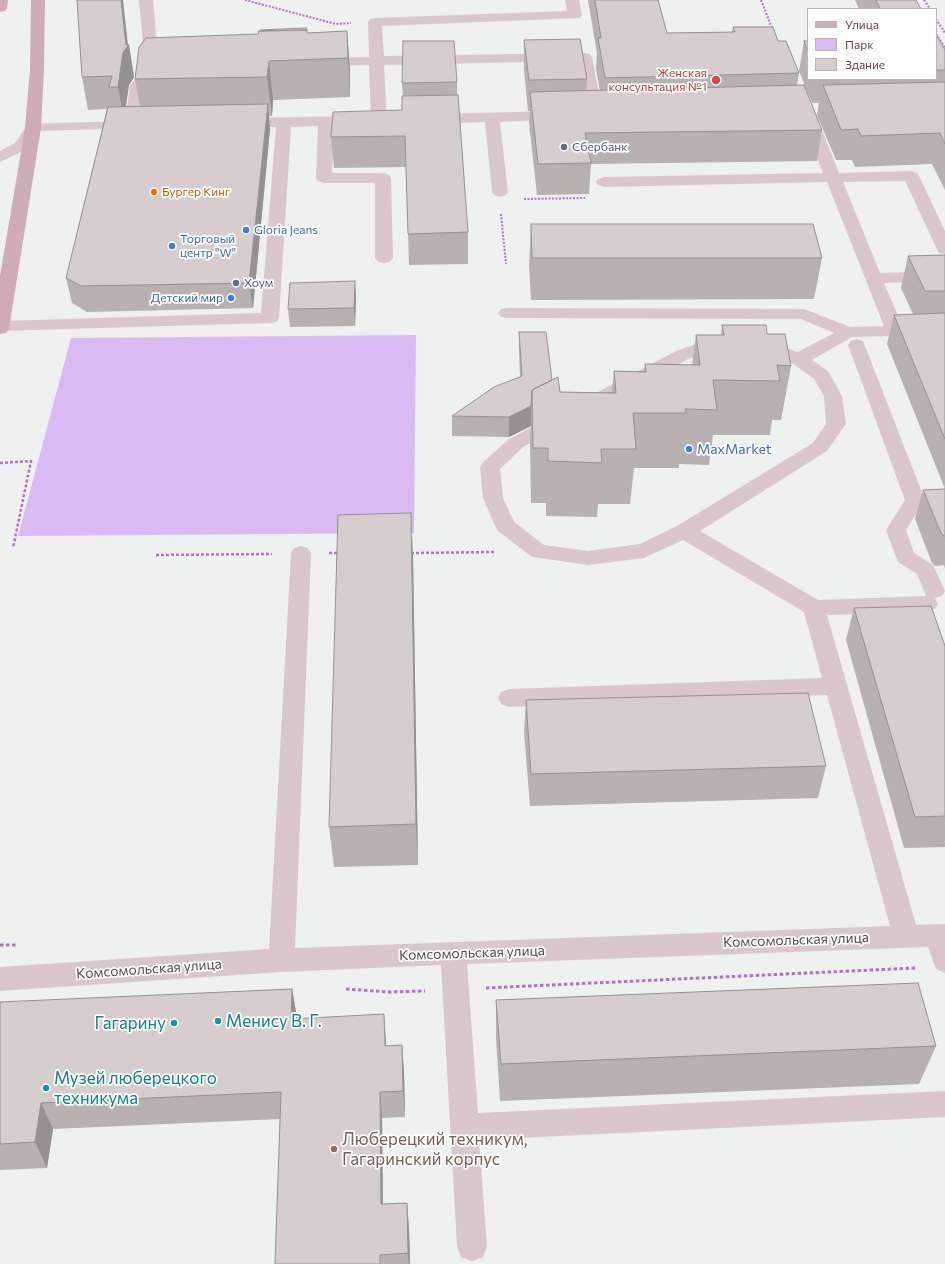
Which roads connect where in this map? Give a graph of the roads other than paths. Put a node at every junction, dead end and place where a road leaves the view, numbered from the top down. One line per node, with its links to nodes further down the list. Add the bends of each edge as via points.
1 (1, 0): 5 (main road)
2 (38, 0): 20 (main road)
3 (146, 0): 8 (street)
4 (572, 0): 6 (street, via 575,15 375,22)
5 (0, 8)
6 (377, 60): 7 (street); 12 (street, via 586,56); 16 (street, via 386,120)
7 (307, 62)
8 (152, 66): 9 (street); 18 (street, via 137,85)
9 (168, 66)
10 (807, 108): 22 (street)
11 (611, 114): 12 (street)
12 (595, 115): 13 (street)
13 (492, 118): 14 (street); 24 (street)
14 (416, 120)
15 (284, 122): 16 (street); 17 (street); 31 (street, via 270,318)
16 (326, 122): 27 (street, via 324,178 383,178)
17 (228, 123)
18 (132, 125): 19 (street); 20 (street)
19 (148, 125)
20 (33, 128): 21 (street, via 21,146); 31 (main road)
21 (0, 158)
22 (833, 177): 23 (street); 25 (street, via 911,176); 29 (street)
23 (604, 182)
24 (500, 196)
25 (938, 218): 26 (street)
26 (945, 249)
27 (384, 258)
28 (945, 276): 29 (street)
29 (873, 278): 33 (street)
30 (507, 313): 34 (street, via 804,314)
31 (1, 328)
32 (945, 330): 33 (street)
33 (895, 331): 34 (street)
34 (853, 339): 35 (street); 38 (street, via 923,500 896,530 905,557 926,570)
35 (799, 359): 36 (street, via 821,375 833,396 836,424 820,447); 36 (street, via 771,349 738,345 707,346 682,355 516,443 490,468 493,498 505,526 538,552 588,558 644,551)
36 (684, 531): 39 (street)
37 (301, 553): 45 (street)
38 (935, 603): 39 (street)
39 (814, 608): 40 (street)
40 (836, 686): 41 (street); 43 (street)
41 (509, 698)
42 (941, 935): 43 (street, Комсомольская улица); 46 (street)
43 (906, 936): 44 (street, Комсомольская улица)
44 (453, 954): 45 (street, Комсомольская улица); 49 (street)
45 (281, 960): 47 (street, Комсомольская улица)
46 (945, 961)
47 (0, 980)
48 (945, 1104): 49 (street)
49 (464, 1127): 50 (street)
50 (472, 1246)

